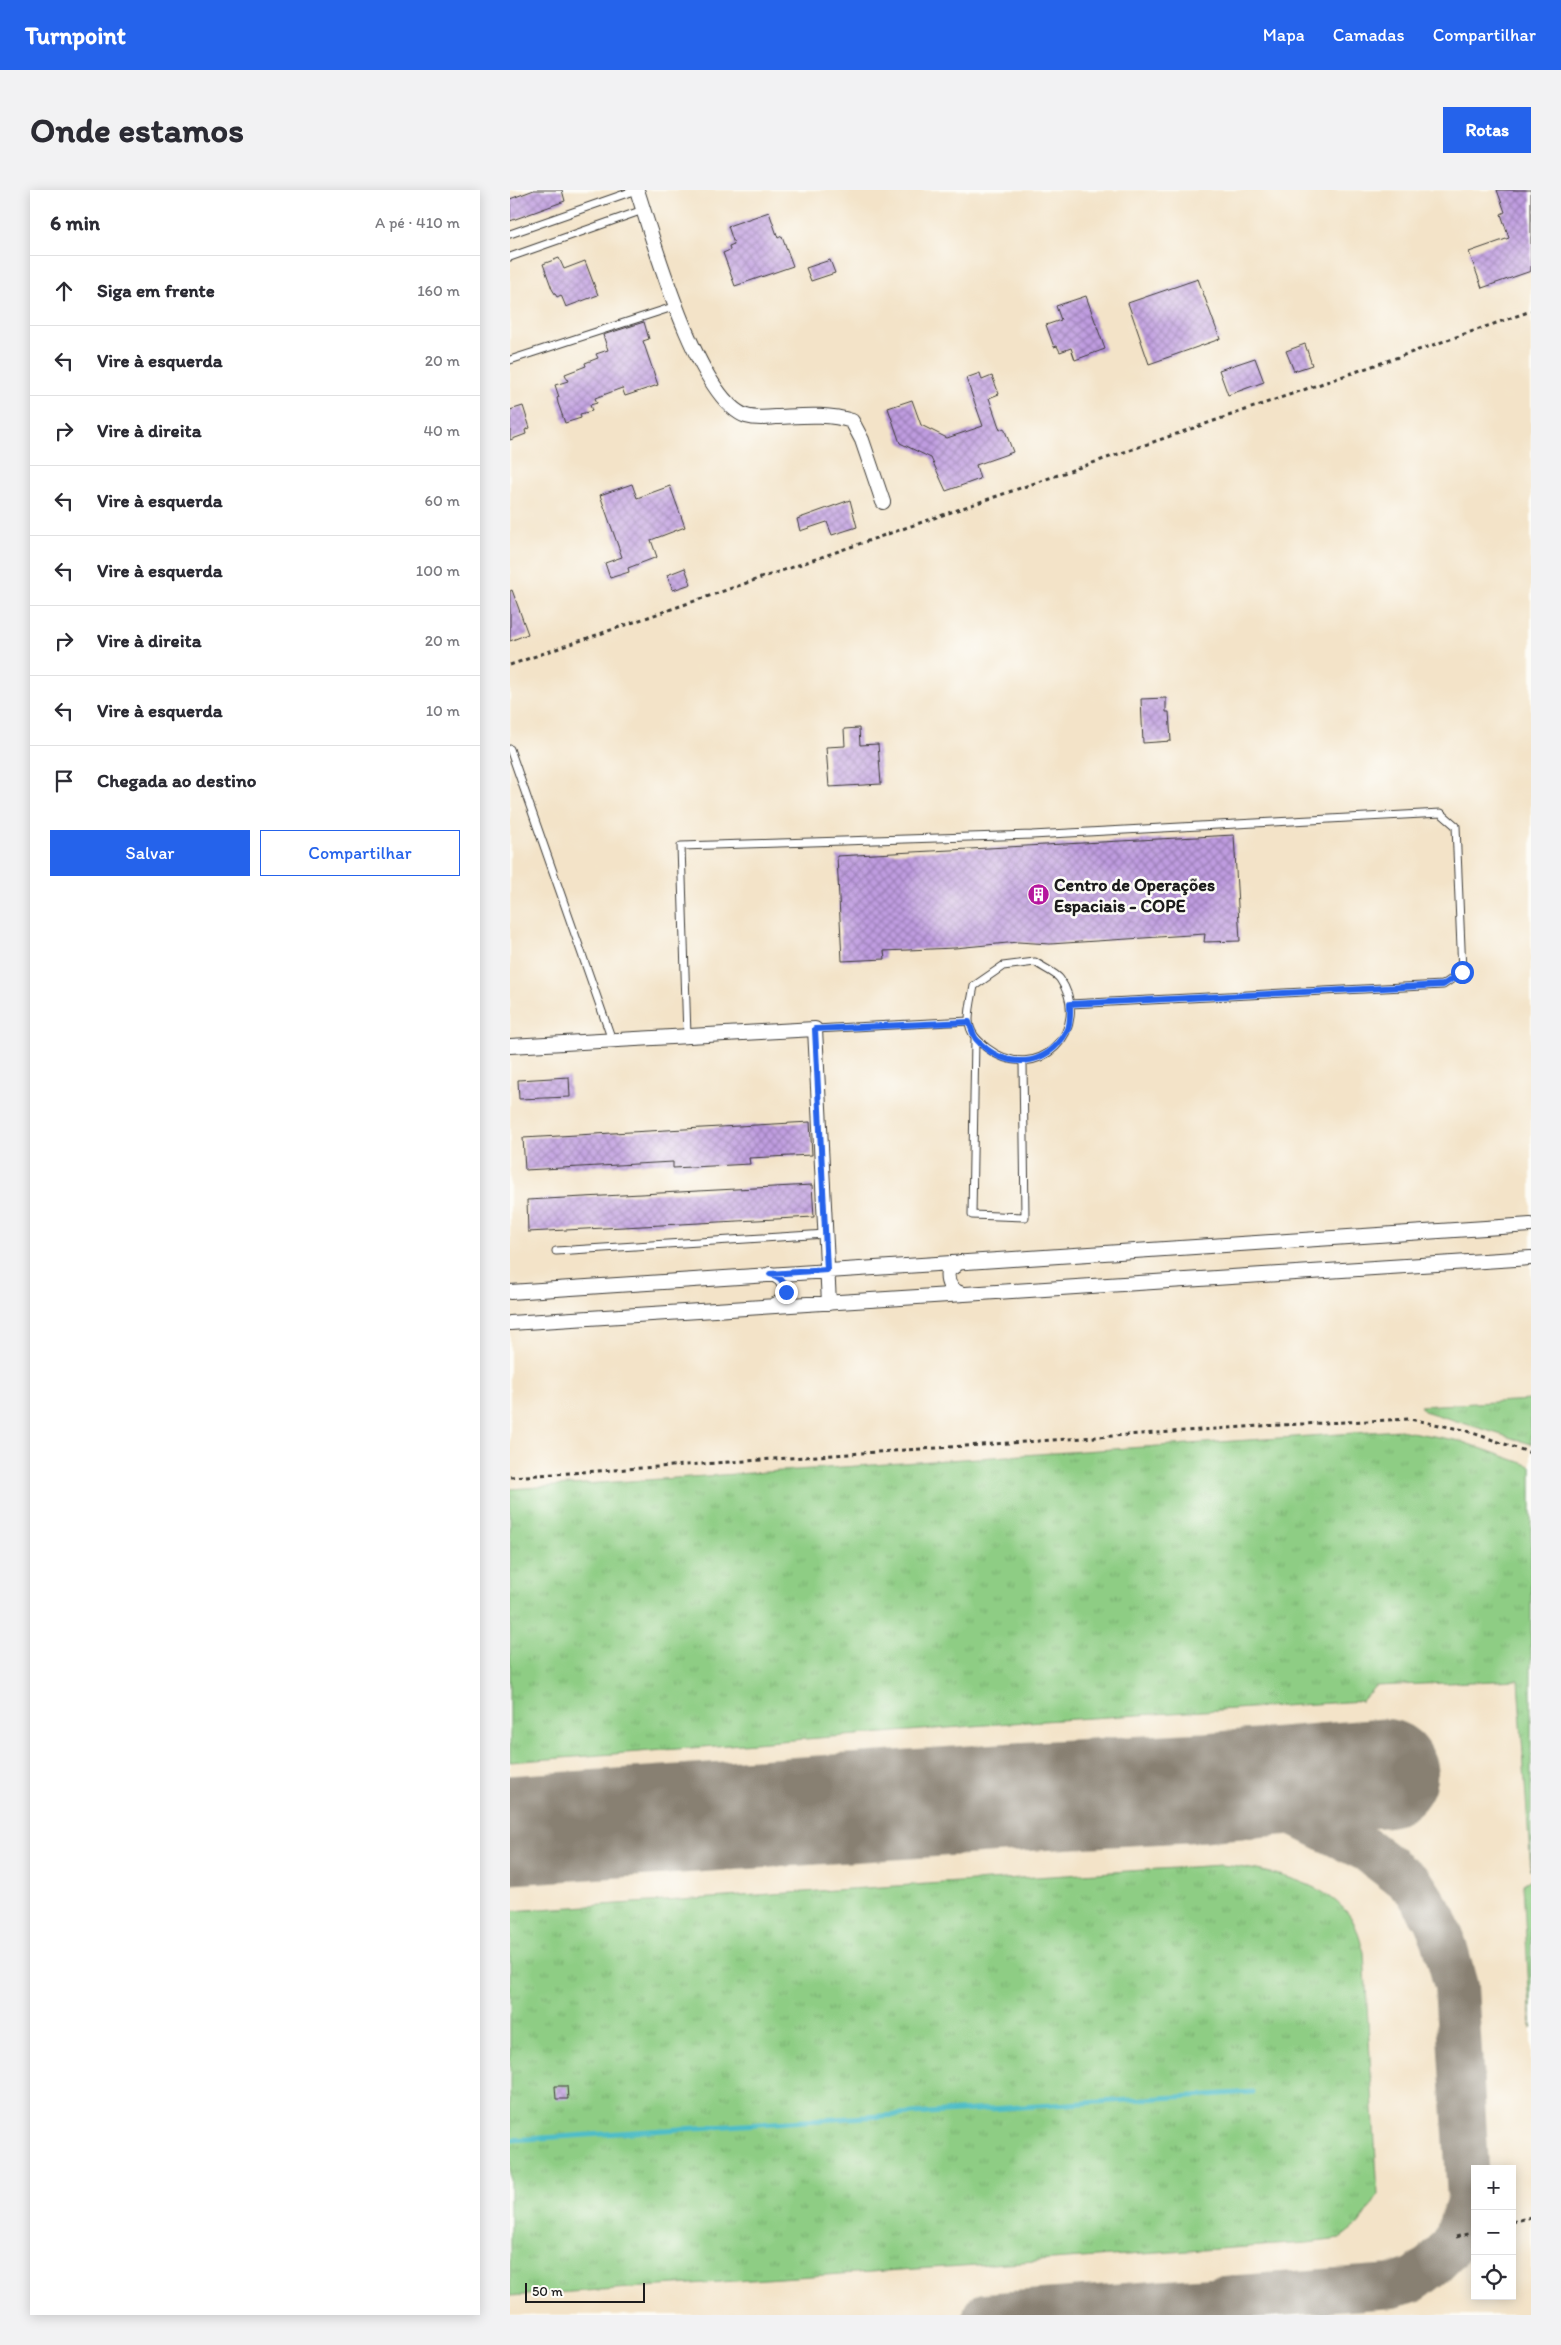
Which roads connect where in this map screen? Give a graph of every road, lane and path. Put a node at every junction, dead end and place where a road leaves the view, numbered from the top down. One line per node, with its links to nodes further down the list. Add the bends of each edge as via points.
1 (636, 190): 2 (street); 3 (lane)
2 (643, 210): 4 (lane); 5 (street)
3 (510, 234)
4 (510, 257)
5 (676, 306): 7 (lane); 8 (street, via 705,372 726,399 744,415 756,418 827,416 852,421 862,440)
6 (1531, 311): 9 (path)
7 (510, 360)
8 (883, 502)
9 (510, 665)
10 (510, 749): 16 (lane)
11 (1070, 1004): 12 (lane, via 1060,978 1035,962 1002,966 974,986); 14 (lane, via 1443,985 1462,972 1456,826 1441,813 1032,835 681,846); 18 (lane, via 1068,1030 1052,1052)
12 (969, 1022): 13 (lane); 15 (lane)
13 (815, 1029): 14 (street); 20 (street)
14 (687, 1036): 16 (street)
15 (976, 1039): 18 (lane, via 998,1057); 18 (lane, via 972,1215 1026,1217)
16 (612, 1040): 17 (street)
17 (510, 1046)
18 (1023, 1063)
19 (1531, 1225): 23 (street)
20 (826, 1234): 21 (lane); 24 (street)
21 (556, 1251)
22 (1531, 1258): 27 (street)
23 (960, 1262): 24 (street); 27 (street, via 951,1267 948,1282 953,1290)
24 (827, 1270): 25 (street); 28 (street)
25 (770, 1274): 26 (street); 29 (street, via 780,1278 786,1286 782,1302)
26 (510, 1292)
27 (963, 1294): 28 (street)
28 (829, 1303): 29 (street)
29 (772, 1306): 30 (street)
30 (510, 1323)
31 (1531, 1453): 32 (path, via 1464,1430 1410,1419 1259,1426)
32 (510, 1477)
33 (1531, 2217): 34 (path)
34 (1516, 2221)
35 (1471, 2233): 36 (path)
36 (1456, 2237)

